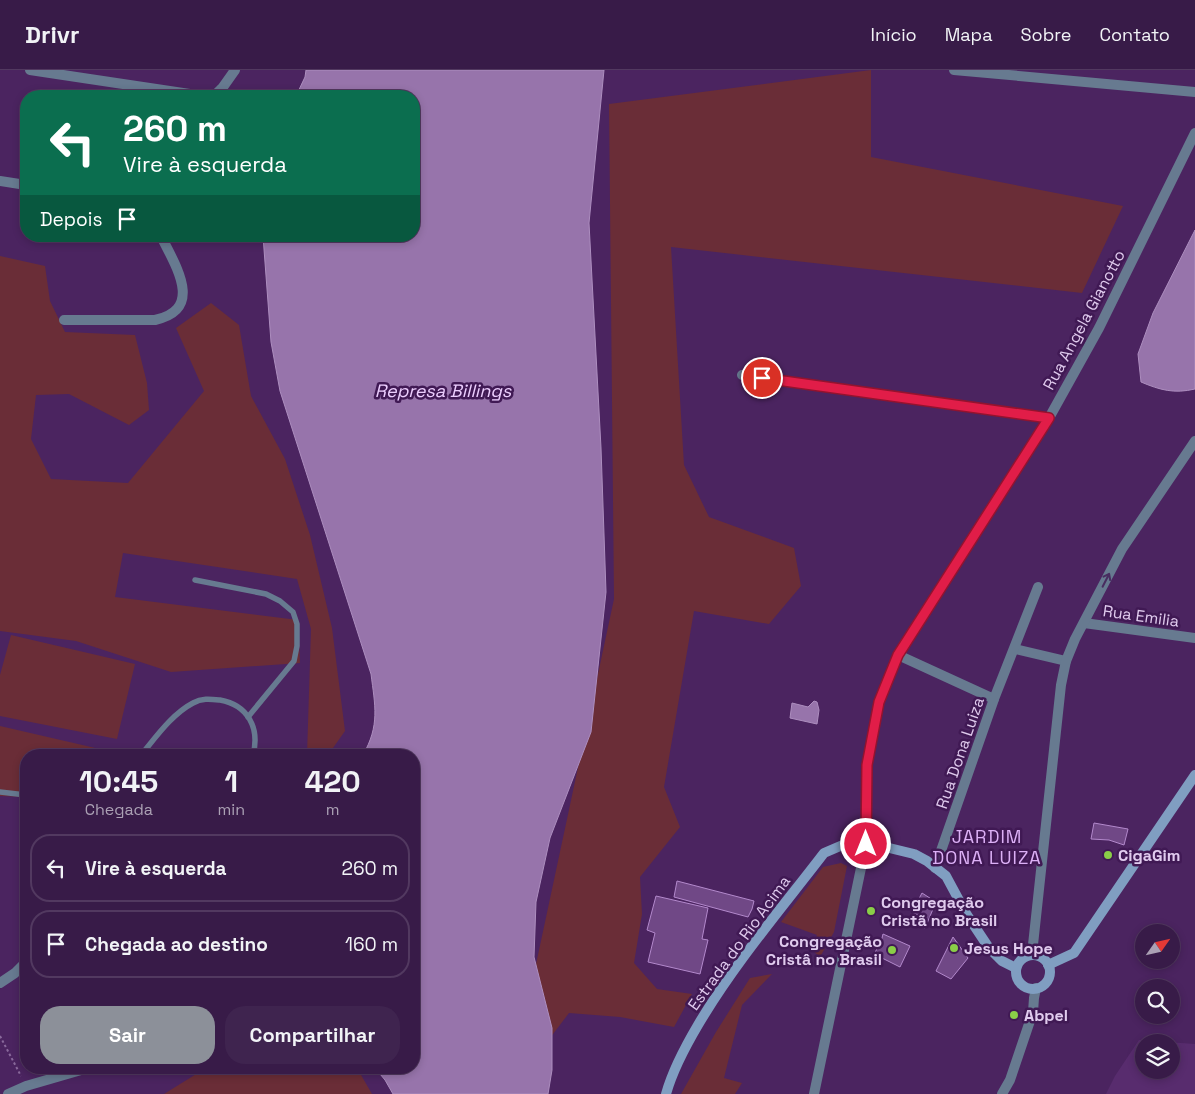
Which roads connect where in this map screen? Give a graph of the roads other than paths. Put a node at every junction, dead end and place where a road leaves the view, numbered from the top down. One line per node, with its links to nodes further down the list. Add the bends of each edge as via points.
1 (30, 70): 4 (street)
2 (235, 70): 5 (street)
3 (954, 70): 6 (street)
4 (163, 90)
5 (220, 90)
6 (1195, 92)
7 (1195, 133): 13 (street, Rua Angela Gianotto, via 1099,328)
8 (0, 182): 9 (street)
9 (20, 184)
10 (164, 242): 11 (street, via 182,281 183,295 174,314 155,320)
11 (64, 320)
12 (742, 375): 13 (street)
13 (1049, 418): 20 (street, Rua Angela Gianotto)
14 (1195, 441): 17 (street, one-way to 14, via 1122,549)
15 (195, 580): 23 (lane, via 266,594 293,612 297,624 294,661)
16 (1038, 587): 19 (street, Rua Dona Luiza)
17 (1084, 623): 18 (street, Rua Emilia); 21 (street)
18 (1195, 638)
19 (1015, 649): 21 (street); 22 (street, Rua Dona Luiza)
20 (898, 655): 22 (street); 29 (street, Rua Angela Gianotto, via 879,702 867,765)
21 (1066, 661): 31 (street)
22 (994, 699): 30 (street, Rua Dona Luiza)
23 (248, 716): 24 (lane, via 225,701 208,699 195,702 182,710); 25 (lane, via 254,726)
24 (146, 749)
25 (254, 749)
26 (1195, 775): 32 (main road, via 1074,953)
27 (0, 792): 28 (lane)
28 (20, 794)
29 (866, 844): 30 (main road, Estrada do Rio Acima, via 914,854); 39 (main road, Estrada do Rio Acima, via 845,844 824,853 732,972 678,1062); 40 (street, Rua Angela Gianotto)
30 (936, 868): 33 (main road, Estrada do Rio Acima, via 946,876 989,948 1002,961)
31 (1032, 954): 32 (main road, via 1042,957); 33 (main road, via 1021,959)
32 (1048, 965): 36 (main road, via 1049,978)
33 (1016, 968): 36 (main road, via 1021,984)
34 (20, 969): 35 (street)
35 (0, 983)
36 (1036, 988): 41 (street, via 1029,1024)
37 (67, 1074): 38 (street)
38 (8, 1094)
39 (666, 1094)
40 (814, 1094)
41 (1002, 1094)

